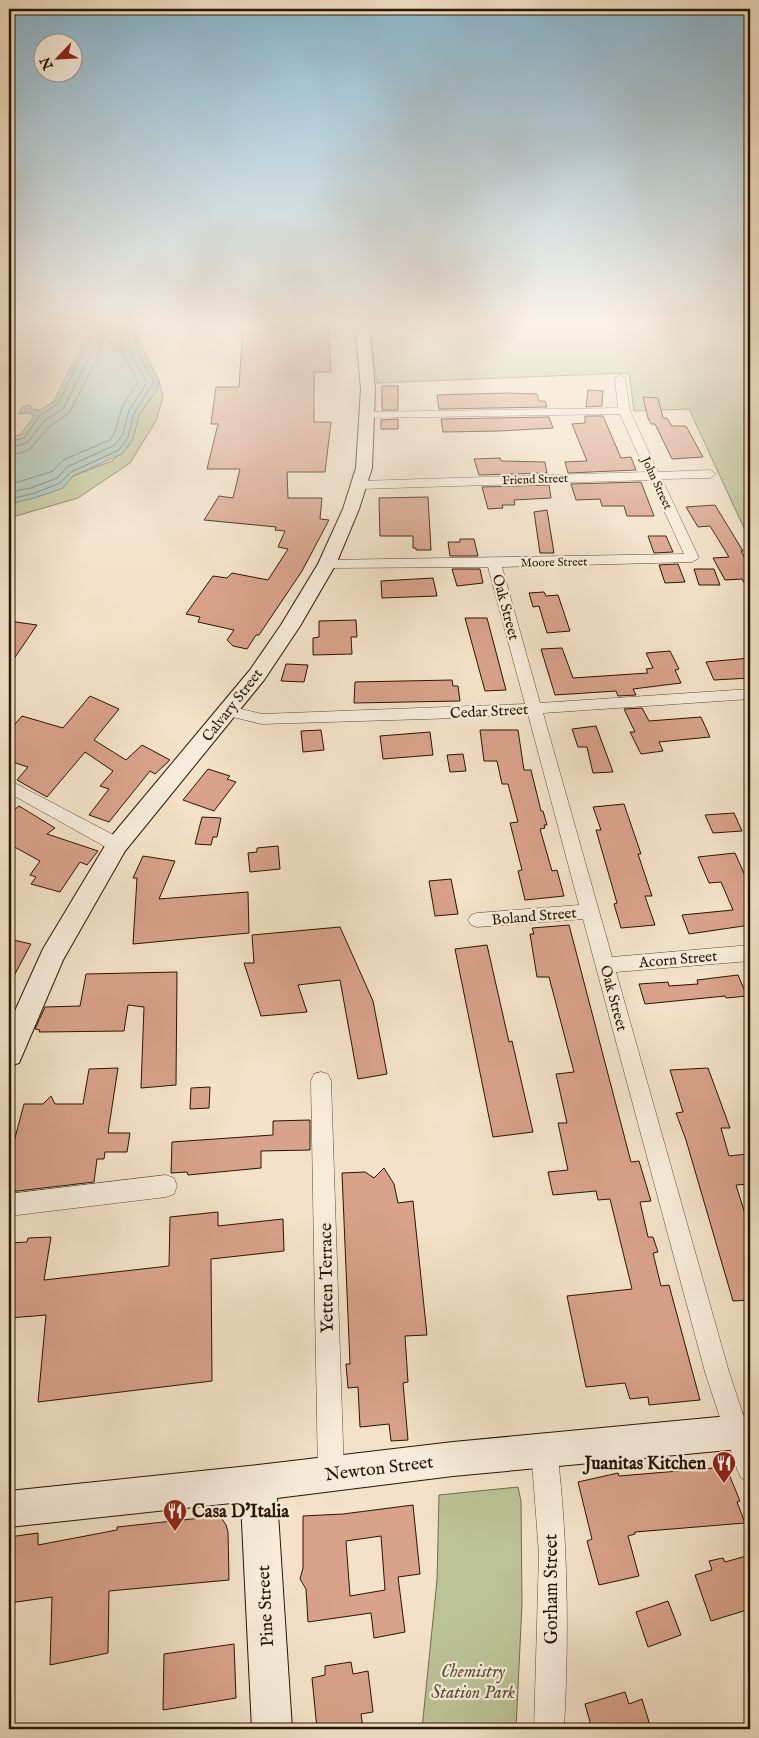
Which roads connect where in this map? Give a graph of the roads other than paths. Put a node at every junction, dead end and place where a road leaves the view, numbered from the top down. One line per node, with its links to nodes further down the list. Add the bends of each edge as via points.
1 (367, 406): 4 (street, Calvary Street)
2 (623, 406): 3 (street, John Street)
3 (624, 411): 4 (street); 6 (street, John Street)
4 (367, 415): 7 (street, Calvary Street)
5 (710, 474): 6 (street, Friend Street)
6 (653, 476): 7 (street, Friend Street); 8 (street, John Street)
7 (360, 485): 10 (street, Calvary Street)
8 (692, 558): 9 (street, Moore Street)
9 (494, 563): 10 (street, Moore Street); 12 (street, Oak Street)
10 (327, 564): 13 (street, Calvary Street, via 290,626)
11 (750, 694): 12 (street, Cedar Street)
12 (534, 709): 13 (street, Cedar Street, via 262,719); 16 (street, Oak Street)
13 (229, 711): 15 (street, Calvary Street)
14 (9, 786): 15 (street)
15 (117, 845): 20 (street, Calvary Street, via 52,956)
16 (590, 911): 17 (street, Boland Street); 19 (street, Oak Street)
17 (477, 920)
18 (750, 953): 19 (street, Acorn Street)
19 (605, 965): 24 (street, Oak Street)
20 (9, 1054)
21 (321, 1081): 27 (street, Yetten Terrace)
22 (166, 1186): 23 (street)
23 (9, 1205)
24 (743, 1431): 25 (street, Newton Street); 26 (street, Oak Street)
25 (544, 1449): 27 (street, Newton Street); 31 (street, Gorham Street, via 552,1542)
26 (750, 1469)
27 (331, 1475): 28 (street, Newton Street)
28 (258, 1483): 29 (street, Newton Street); 30 (street, Pine Street)
29 (9, 1509)
30 (272, 1729)
31 (549, 1729)

